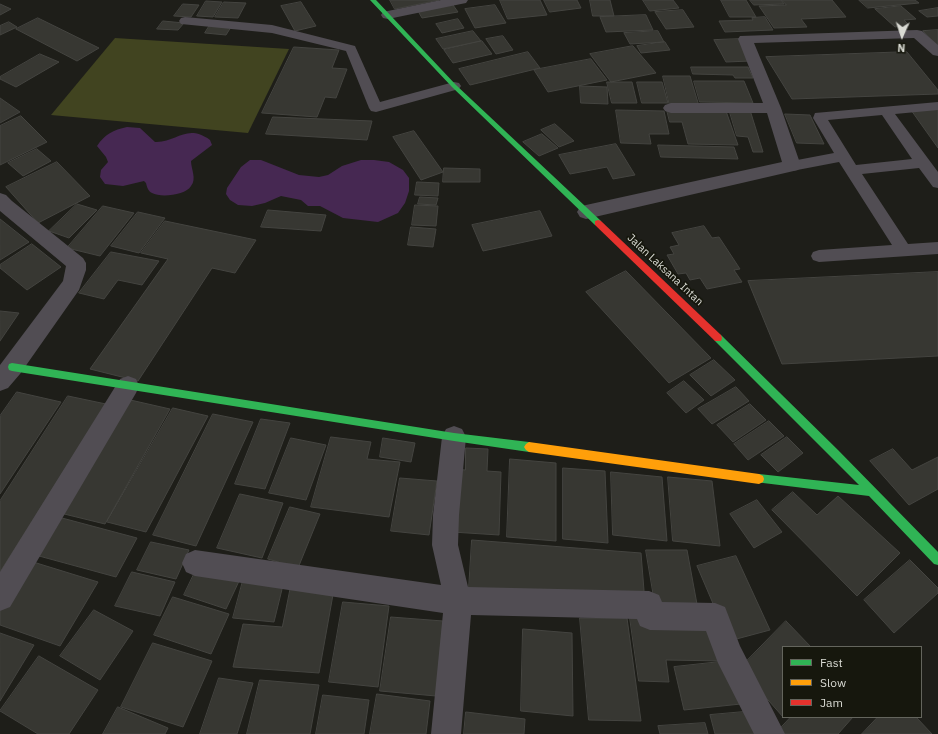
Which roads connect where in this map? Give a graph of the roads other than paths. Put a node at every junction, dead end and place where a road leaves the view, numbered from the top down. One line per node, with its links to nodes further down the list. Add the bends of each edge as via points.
1 (373, 0): 3 (street, Jalan Laksana Intan)
2 (461, 0): 3 (street)
3 (388, 15): 6 (street, Jalan Laksana Intan)
4 (185, 21): 6 (lane, via 272,29 351,49 376,108)
5 (938, 52): 9 (street, via 917,34 745,38)
6 (454, 86): 17 (street, Jalan Laksana Intan)
7 (938, 106): 10 (lane)
8 (671, 108): 9 (street)
9 (773, 108): 13 (street)
10 (885, 110): 11 (lane, via 820,116); 12 (lane)
11 (843, 156): 13 (lane); 14 (lane)
12 (924, 163): 14 (lane); 15 (lane)
13 (792, 166): 17 (street)
14 (852, 170): 19 (lane)
15 (938, 183)
16 (2, 205): 21 (street, via 76,263 72,284)
17 (586, 212): 24 (street, Jalan Laksana Intan, via 716,335)
18 (938, 248): 19 (lane)
19 (904, 251): 20 (lane)
20 (819, 256)
21 (6, 374): 22 (street)
22 (128, 386): 23 (street); 27 (street)
23 (454, 438): 24 (street, via 776,481); 28 (street, via 445,545)
24 (871, 491): 25 (street, Jalan Laksana Intan)
25 (938, 560)
26 (195, 563): 28 (street)
27 (0, 596)
28 (458, 601): 29 (street); 30 (street, via 649,605 650,616 715,617 728,653)
29 (446, 734)
30 (770, 734)

